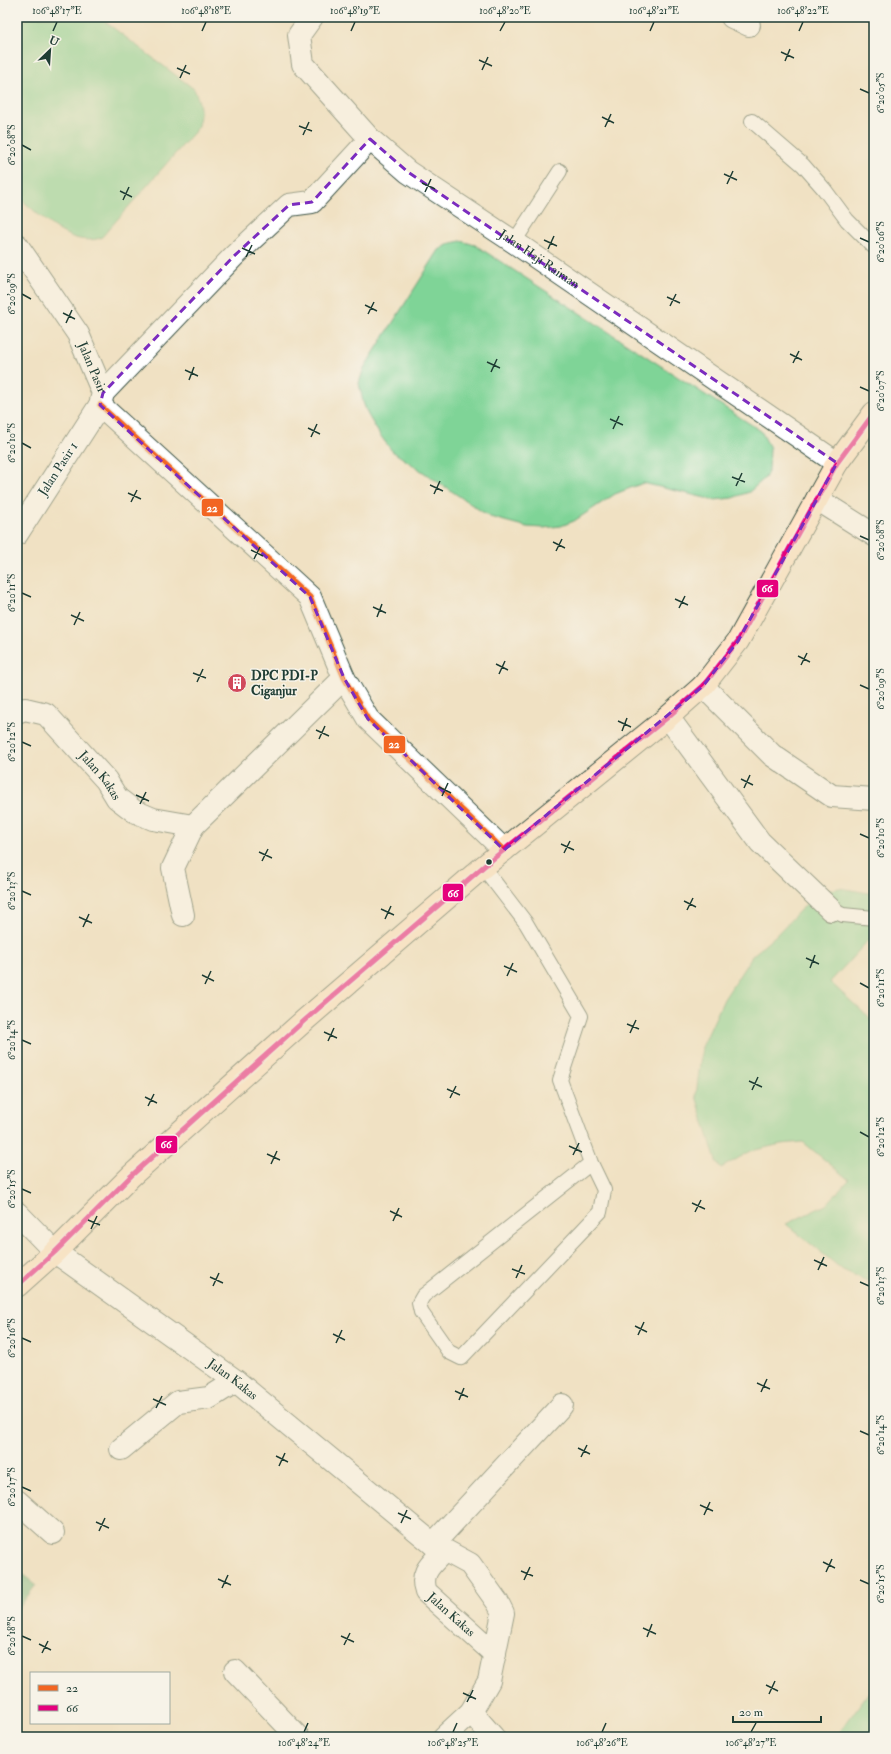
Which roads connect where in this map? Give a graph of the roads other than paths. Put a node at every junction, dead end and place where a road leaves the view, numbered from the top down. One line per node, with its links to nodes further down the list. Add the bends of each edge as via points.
1 (312, 17): 3 (street, Jalan Haji Raiman, via 300,35 303,64)
2 (752, 121): 7 (lane, via 802,165 847,220)
3 (370, 139): 5 (street, Jalan Haji Raiman, via 408,172); 8 (street, Jalan Pasir 1, via 312,202 289,205 234,256)
4 (560, 171): 5 (lane)
5 (514, 242): 10 (street, Jalan Haji Raiman)
6 (17, 245): 8 (street, Jalan Pasir, via 78,334)
7 (874, 247)
8 (101, 399): 12 (street, Jalan Pasir 1); 14 (street, Jalan Pasir, via 310,597)
9 (874, 413): 10 (main road)
10 (837, 463): 11 (main road)
11 (817, 498): 13 (street); 15 (main road, via 738,642)
12 (17, 534)
13 (874, 535)
14 (344, 678): 19 (street); 20 (street, Jalan Pasir, via 368,719)
15 (703, 686): 17 (main road); 18 (street, via 772,755 832,796)
16 (17, 712): 19 (street, Jalan Kakas, via 25,709 46,714 106,780 116,798 134,811 153,819)
17 (668, 717): 20 (main road); 22 (street, via 760,842)
18 (874, 799)
19 (193, 826): 23 (street, via 173,868)
20 (504, 850): 21 (main road)
21 (483, 867): 25 (lane, via 526,923 581,1016 560,1080); 27 (main road, via 305,1020 131,1176)
22 (831, 910): 24 (lane, via 842,915)
23 (183, 915)
24 (874, 918)
25 (591, 1164): 25 (lane, via 423,1296 419,1303 421,1312 449,1352 461,1358 600,1212 604,1190)
26 (17, 1213): 27 (street, Jalan Kakas)
27 (55, 1252): 28 (main road); 29 (street, Jalan Kakas)
28 (17, 1286)
29 (236, 1380): 31 (street, via 209,1398 178,1402); 34 (street, Jalan Kakas)
30 (562, 1405): 34 (street)
31 (121, 1449)
32 (17, 1501): 33 (street)
33 (53, 1533)
34 (438, 1547): 35 (street, Jalan Kakas, via 470,1564 498,1603 503,1613); 35 (street, Jalan Kakas, via 423,1583 426,1592)
35 (495, 1654): 37 (street, Jalan Kakas, via 489,1681)
36 (235, 1671): 38 (street)
37 (471, 1712): 39 (street, Jalan Kakas); 40 (street)
38 (298, 1737)
39 (444, 1737)
40 (493, 1737)

